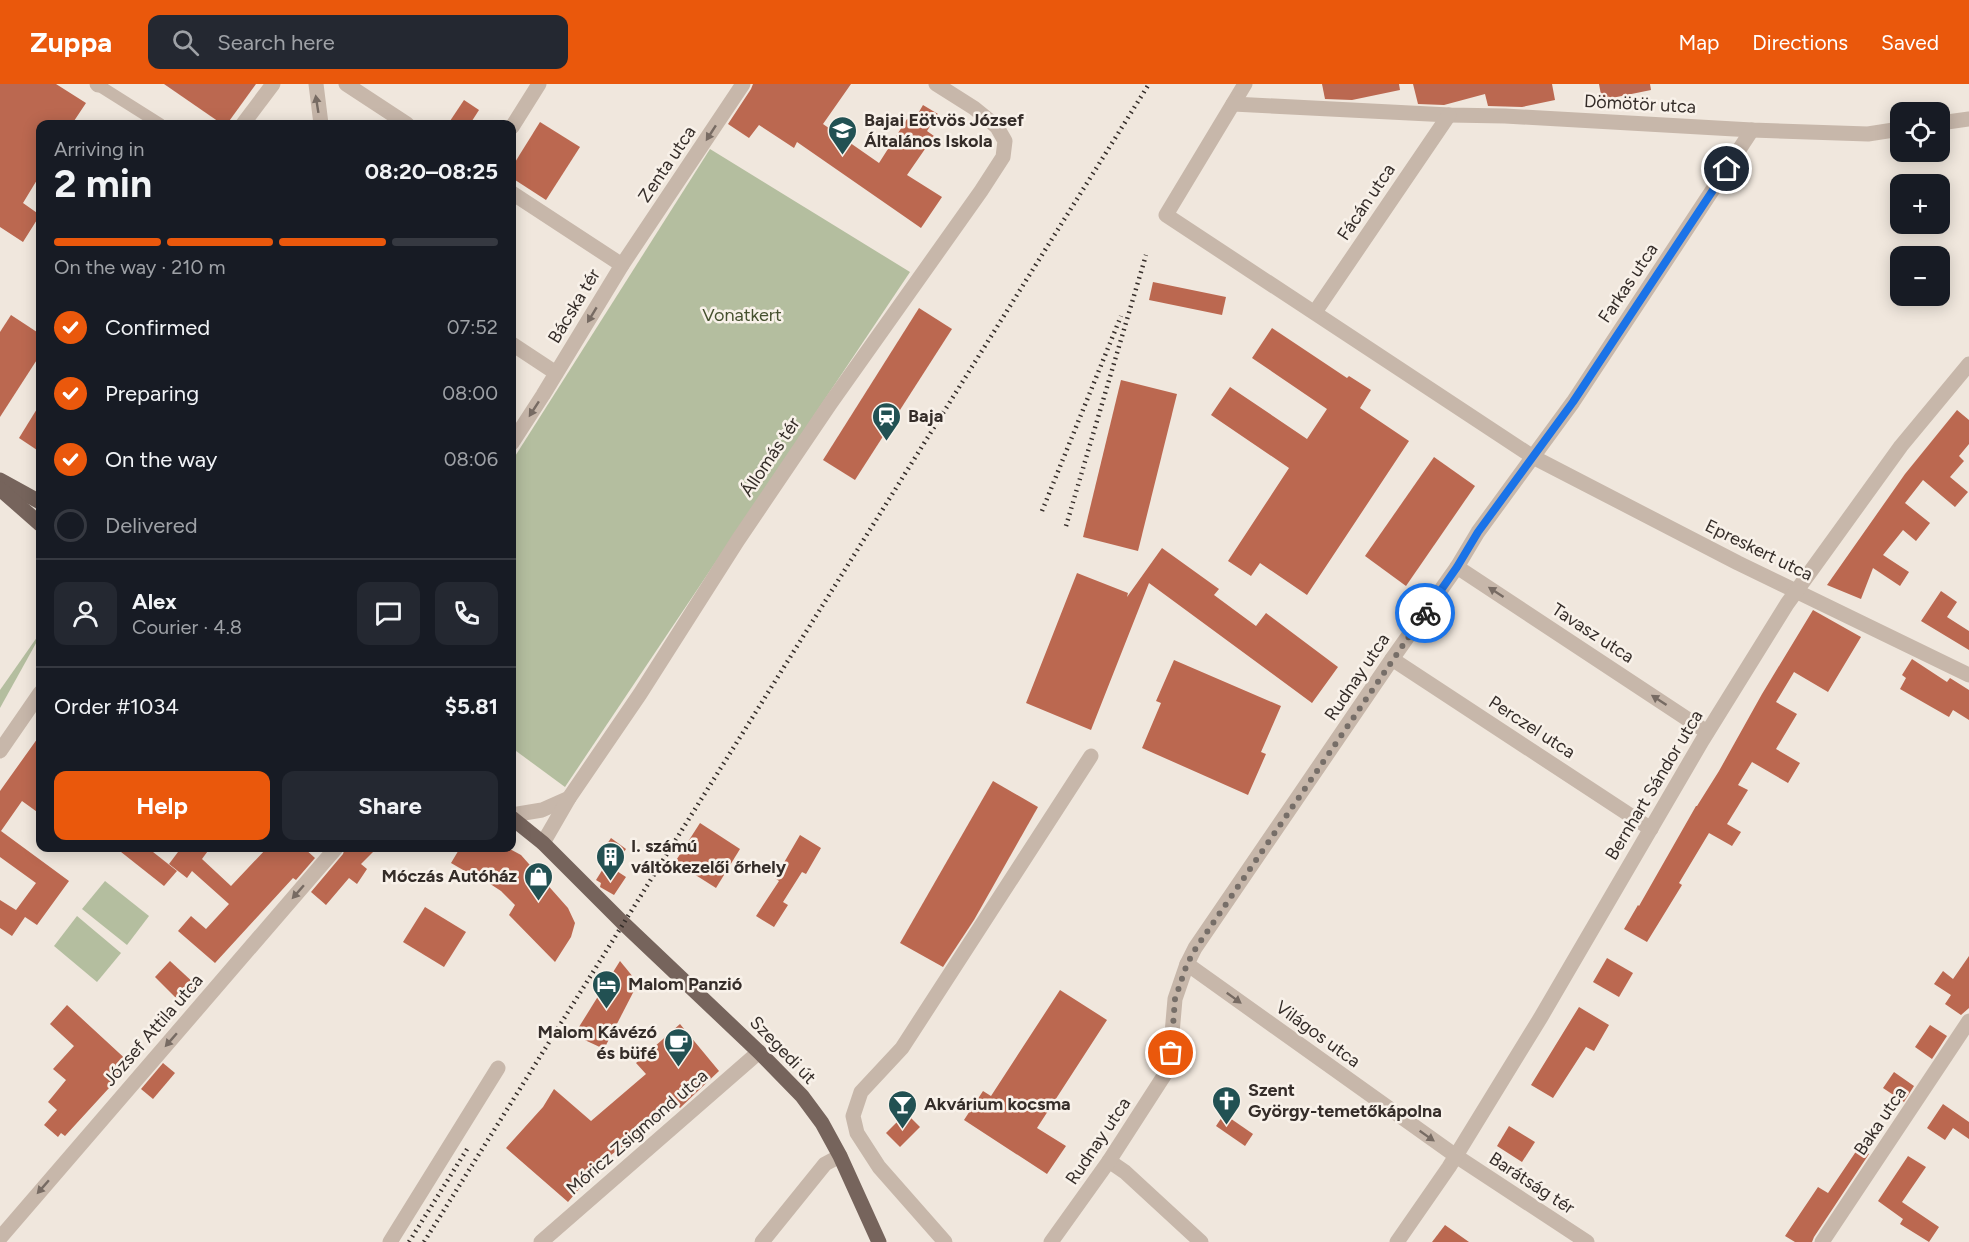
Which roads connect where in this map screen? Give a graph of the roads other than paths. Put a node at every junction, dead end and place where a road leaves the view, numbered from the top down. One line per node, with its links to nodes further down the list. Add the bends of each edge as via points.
1 (97, 84): 12 (street)
2 (273, 84): 13 (street)
3 (316, 84): 14 (street, one-way to 3)
4 (346, 84): 15 (street)
5 (539, 84): 16 (street)
6 (743, 84): 21 (street, Zenta utca, one-way to 21)
7 (936, 84): 40 (street, Állomás tér, via 997,127 1005,141 1003,157 818,422)
8 (1245, 84): 9 (street)
9 (1233, 104): 10 (street, Dömötör utca); 22 (street, via 1166,214)
10 (1449, 115): 18 (street, Dömötör utca); 22 (street, Fácán utca)
11 (1969, 119): 17 (street)
12 (154, 120)
13 (246, 120)
14 (320, 120)
15 (401, 120)
16 (516, 121)
17 (1950, 122)
18 (1752, 130): 19 (street, Dömötör utca, via 1868,134); 27 (street, Farkas utca)
19 (1890, 131)
20 (516, 196): 21 (street, Bácska tér)
21 (622, 265): 25 (street, Bácska tér, one-way to 25)
22 (1315, 312): 27 (street)
23 (516, 347): 25 (street, Bácska tér)
24 (1969, 364): 33 (street, Bernhart Sándor utca, via 1901,446)
25 (556, 373): 26 (street, one-way to 26)
26 (516, 437)
27 (1533, 457): 32 (street, Rudnay utca); 33 (street, Epreskert utca)
28 (0, 480): 30 (main road)
29 (0, 489): 31 (main road)
30 (36, 500)
31 (36, 520)
32 (1457, 567): 34 (street, Rudnay utca); 37 (street, Tavasz utca, one-way to 32)
33 (1797, 590): 35 (street, Epreskert utca); 37 (street, Bernhart Sándor utca)
34 (1392, 659): 43 (street, Perczel utca); 46 (street, Rudnay utca)
35 (1969, 675)
36 (36, 699): 38 (street)
37 (1707, 732): 43 (street, Bernhart Sándor utca)
38 (0, 751)
39 (1091, 756): 58 (street, via 903,1048 861,1092 853,1116 857,1134 879,1167)
40 (568, 798): 41 (street, via 542,810); 44 (street, Állomás tér)
41 (516, 815)
42 (516, 819): 44 (main road, Szegedi út)
43 (1651, 829): 51 (street, Bernhart Sándor utca)
44 (543, 843): 48 (main road, Szegedi út)
45 (333, 852): 53 (street, József Attila utca, one-way to 53)
46 (1187, 964): 51 (street, Világos utca, one-way to 51); 52 (street, Rudnay utca, via 1175,999 1169,1068)
47 (1969, 1021): 63 (street, Baka utca)
48 (759, 1052): 50 (main road, Szegedi út, via 802,1096); 55 (street, Móricz Zsigmond utca)
49 (498, 1068): 54 (street)
50 (840, 1156): 56 (street, via 825,1164); 57 (main road, Szegedi út)
51 (1455, 1156): 61 (street, Bernhart Sándor utca); 62 (street, Barátság tér)
52 (1109, 1161): 59 (street, Rudnay utca); 60 (street)
53 (0, 1238)
54 (390, 1242)
55 (541, 1242)
56 (762, 1242)
57 (879, 1242)
58 (945, 1242)
59 (1051, 1242)
60 (1201, 1242)
61 (1397, 1242)
62 (1587, 1242)
63 (1822, 1242)

